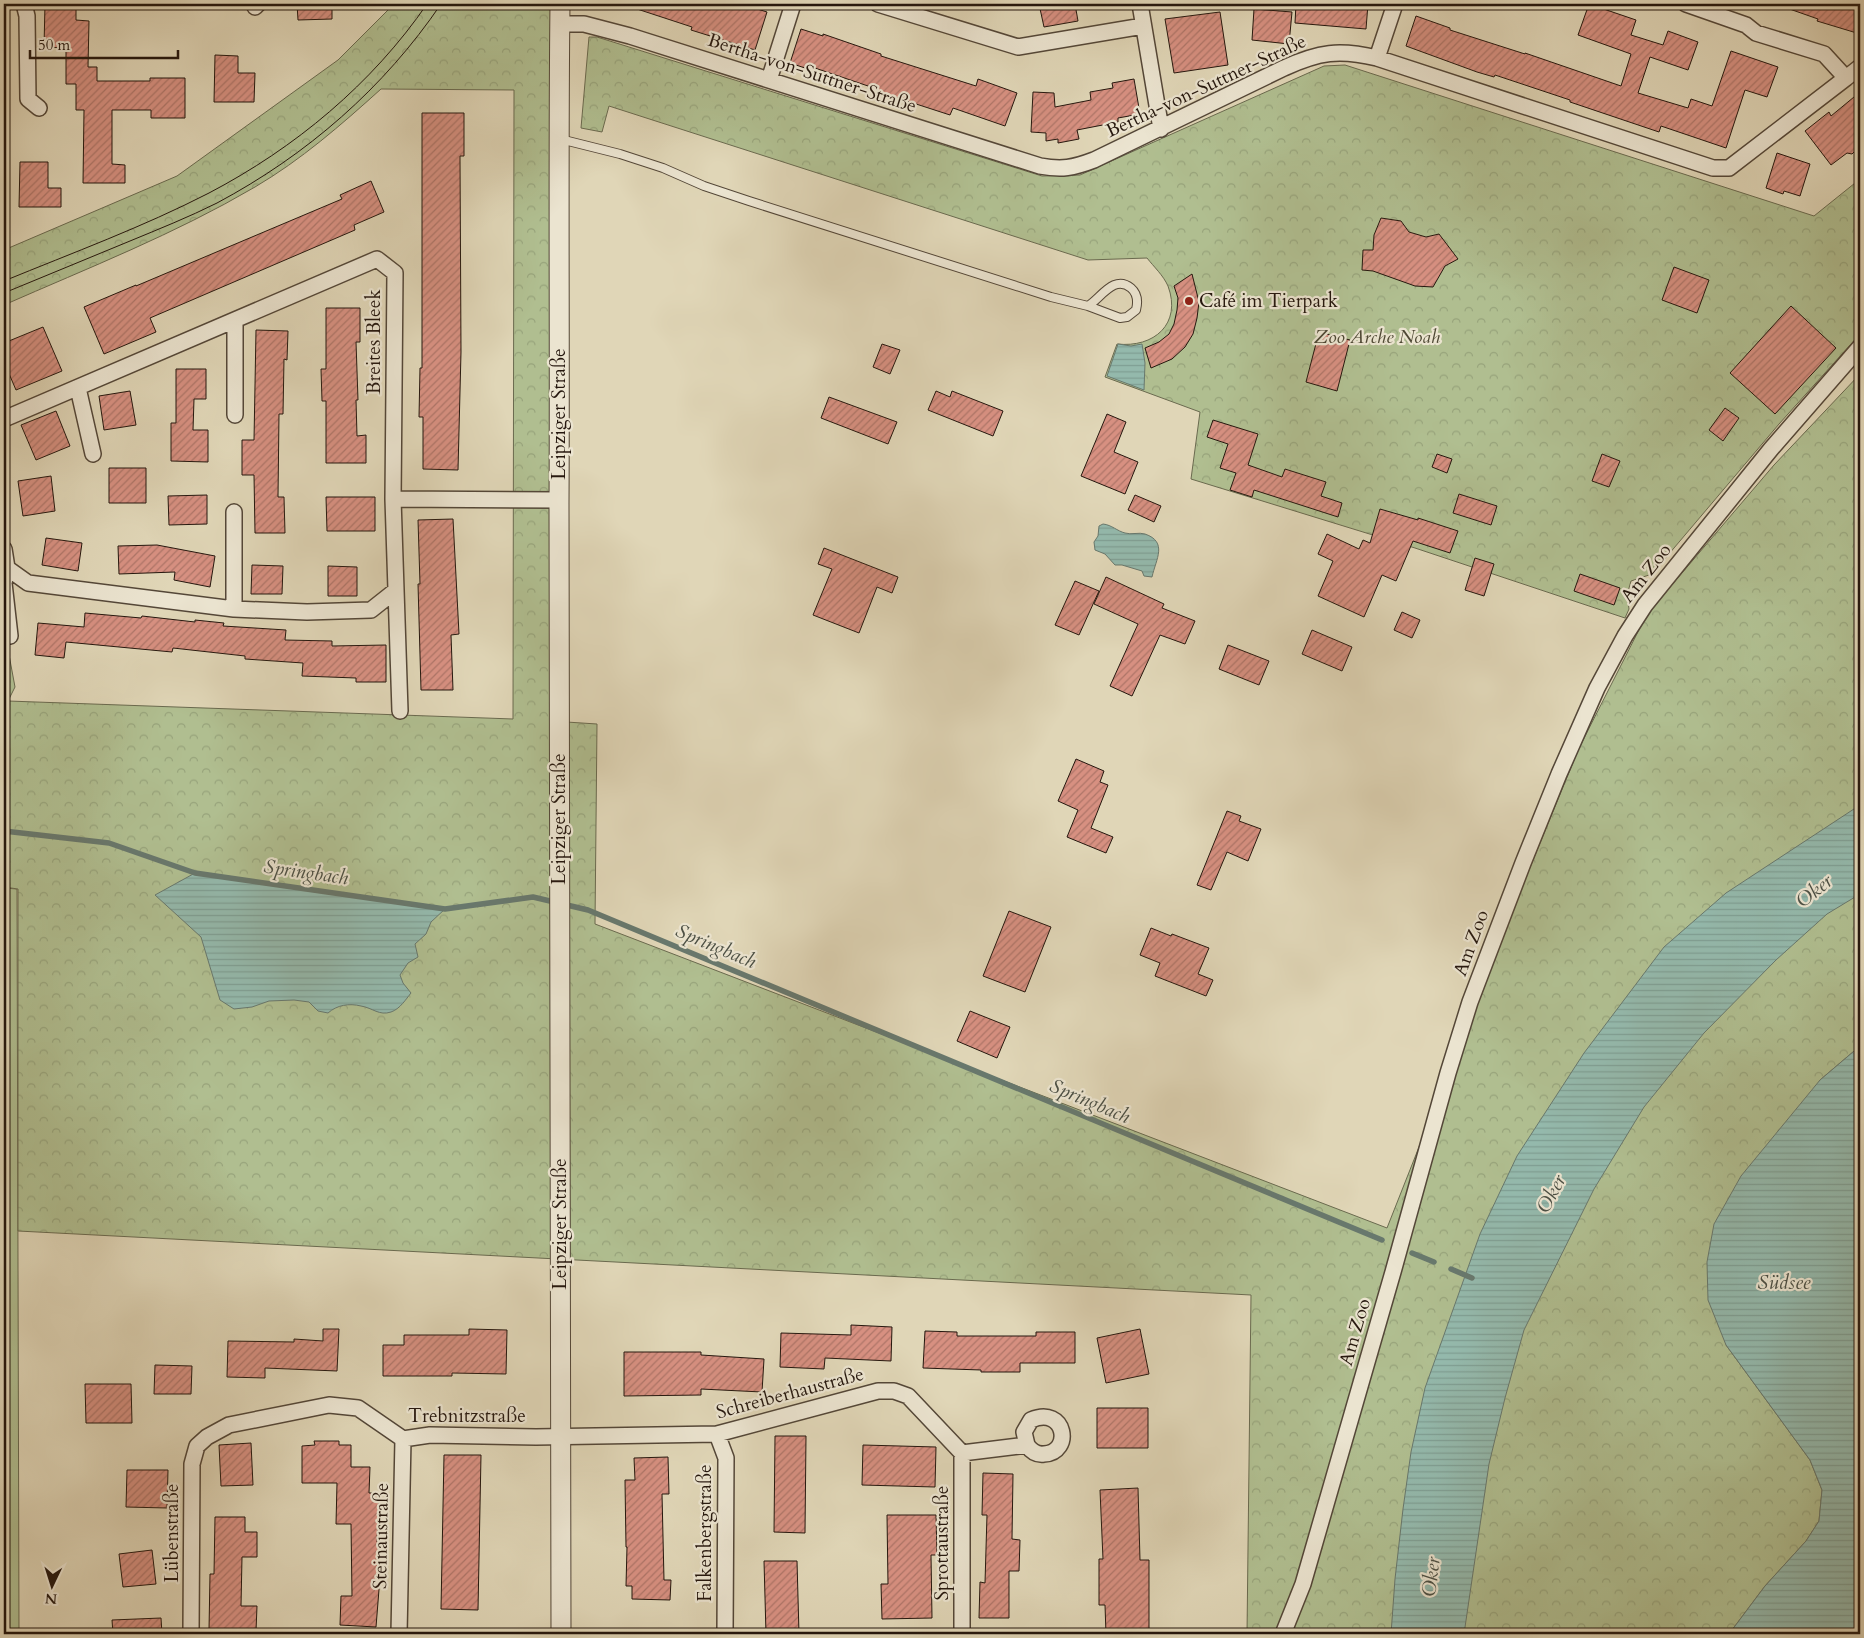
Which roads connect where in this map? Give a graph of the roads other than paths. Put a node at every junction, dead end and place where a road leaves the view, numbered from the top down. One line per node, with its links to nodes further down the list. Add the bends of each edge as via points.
1 (24, 4): 14 (street, via 28,16 28,98)
2 (560, 4): 8 (street, Leipziger Straße)
3 (793, 4): 13 (street)
4 (878, 4): 9 (street, via 1018,47)
5 (1140, 4): 9 (street)
6 (1395, 4): 10 (street)
7 (1686, 4): 12 (street, via 1746,25 1756,33 1824,54)
8 (560, 24): 13 (street, Bertha-von-Suttner-Straße, via 584,24 630,36); 16 (street, Leipziger Straße)
9 (1143, 26): 15 (street)
10 (1377, 58): 12 (street, Bertha-von-Suttner-Straße, via 1722,169 1730,168); 15 (street, Bertha-von-Suttner-Straße, via 1356,53 1308,57)
11 (1860, 67): 12 (street, Bertha-von-Suttner-Straße)
12 (1846, 78)
13 (768, 80): 15 (street, Bertha-von-Suttner-Straße, via 1040,166 1059,169 1075,168)
14 (39, 108)
15 (1161, 129)
16 (559, 139): 17 (lane, via 620,154 757,204 1043,295); 25 (street, Leipziger Straße)
17 (1088, 306): 17 (lane, via 1127,318 1136,310 1137,298 1130,287 1118,284 1111,286)
18 (235, 320): 20 (street, Breites Bleek); 21 (street); 24 (street, Breites Bleek, via 377,259 395,272)
19 (1860, 347): 44 (street, Am Zoo, via 1771,449 1645,605 1597,688 1526,854 1470,1002 1303,1584)
20 (78, 388): 22 (street, Breites Bleek); 23 (street)
21 (235, 415)
22 (4, 420)
23 (93, 454)
24 (393, 499): 25 (street); 29 (street, Breites Bleek)
25 (559, 500): 34 (street, Leipziger Straße)
26 (234, 512): 30 (street)
27 (4, 549): 28 (street)
28 (7, 568): 30 (street, via 28,583); 31 (street, via 4,583)
29 (395, 591): 30 (street, via 371,610); 32 (street, Breites Bleek)
30 (234, 609)
31 (10, 636)
32 (400, 711)
33 (718, 1434): 34 (street, Schreiberhaustraße); 38 (street, Schreiberhaustraße, via 878,1391 894,1391 908,1396); 42 (street, Falkenbergstraße, via 726,1458)
34 (561, 1436): 36 (street, Trebnitzstraße, via 430,1436); 41 (street, Leipziger Straße)
35 (207, 1437): 36 (street, Trebnitzstraße, via 229,1425 329,1405 358,1408); 39 (street, Lübenstraße, via 197,1446 192,1464)
36 (404, 1439): 40 (street, Steinaustraße)
37 (1027, 1445): 38 (street)
38 (962, 1453): 43 (street, Sprottaustraße)
39 (191, 1634)
40 (399, 1634)
41 (560, 1634)
42 (725, 1634)
43 (962, 1634)
44 (1283, 1634)

